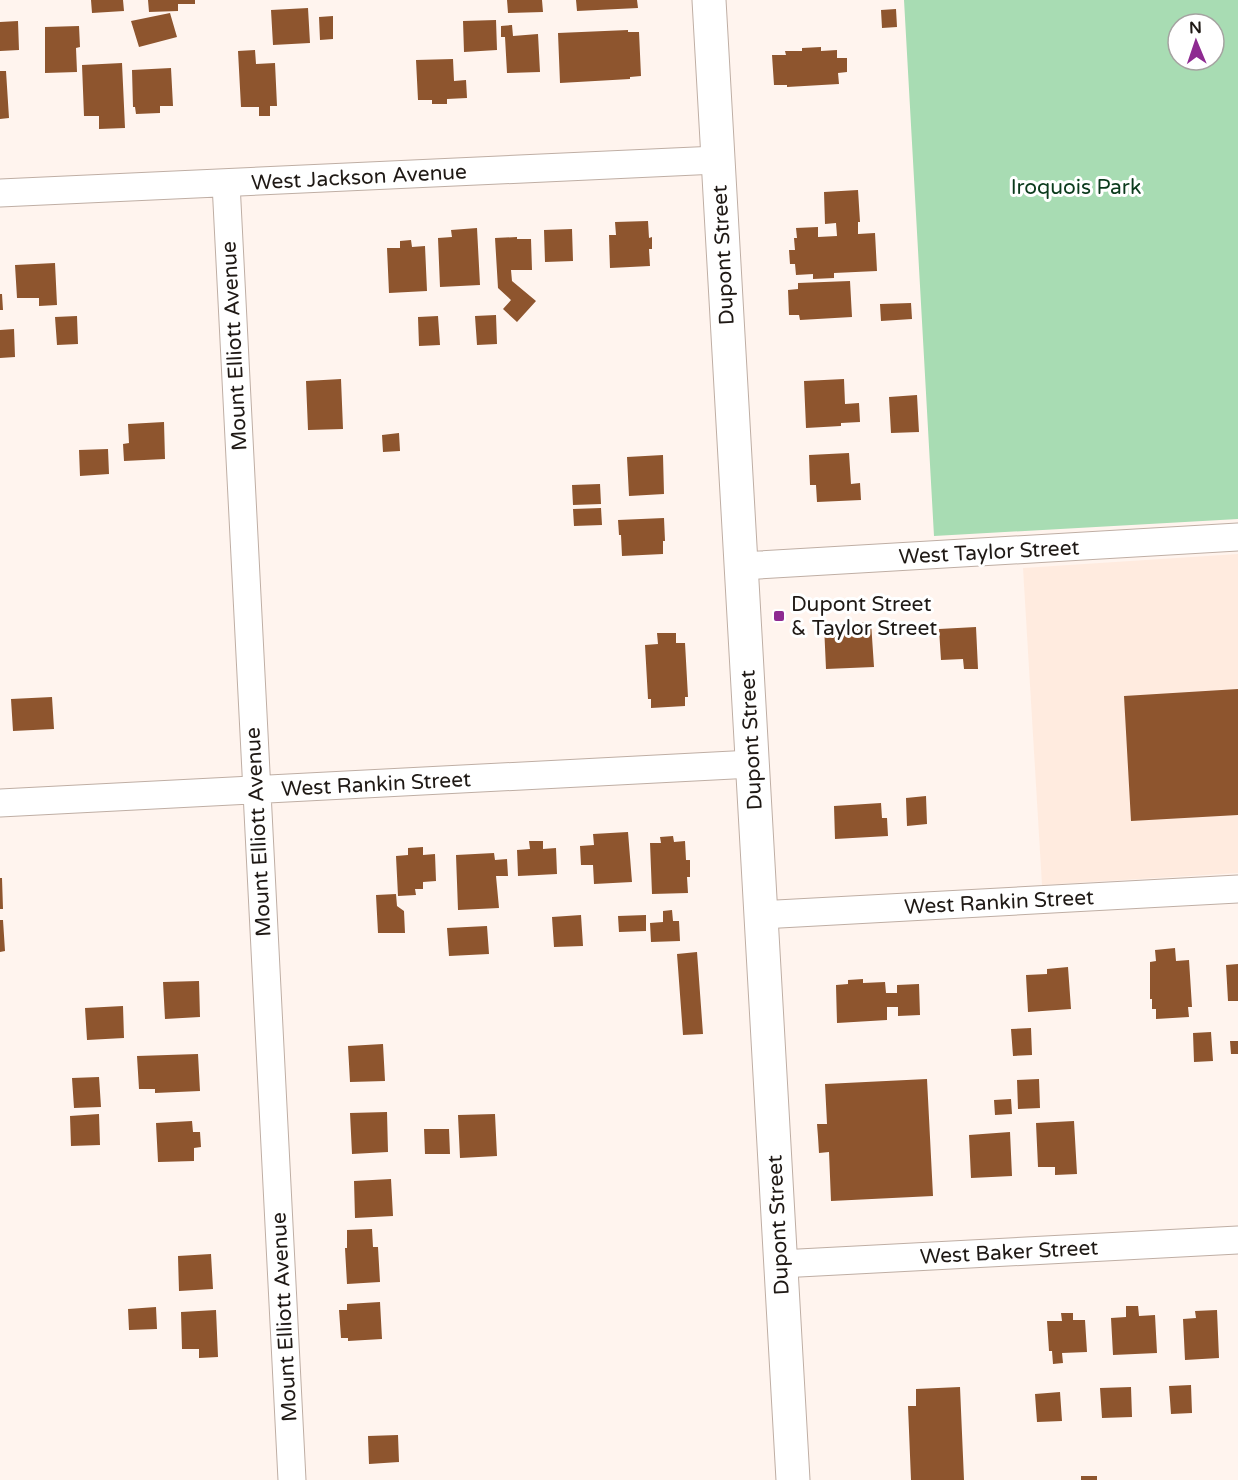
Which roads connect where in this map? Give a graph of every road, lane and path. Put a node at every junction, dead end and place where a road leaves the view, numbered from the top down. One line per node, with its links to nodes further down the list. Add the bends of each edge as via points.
1 (709, 0): 2 (street, Dupont Street)
2 (717, 160): 3 (street, West Jackson Avenue); 6 (street, Dupont Street)
3 (226, 183): 4 (street, West Jackson Avenue); 8 (street, Mount Elliott Avenue)
4 (0, 193)
5 (1238, 537): 6 (street, West Taylor Street)
6 (741, 566): 7 (street, Dupont Street)
7 (752, 764): 8 (street, West Rankin Street); 11 (street, Dupont Street)
8 (256, 790): 9 (street, West Rankin Street); 14 (street, Mount Elliott Avenue)
9 (0, 803)
10 (1238, 889): 11 (street, West Rankin Street)
11 (760, 915): 13 (street, Dupont Street)
12 (1238, 1240): 13 (street, West Baker Street)
13 (780, 1264): 15 (street, Dupont Street)
14 (292, 1480)
15 (793, 1480)

